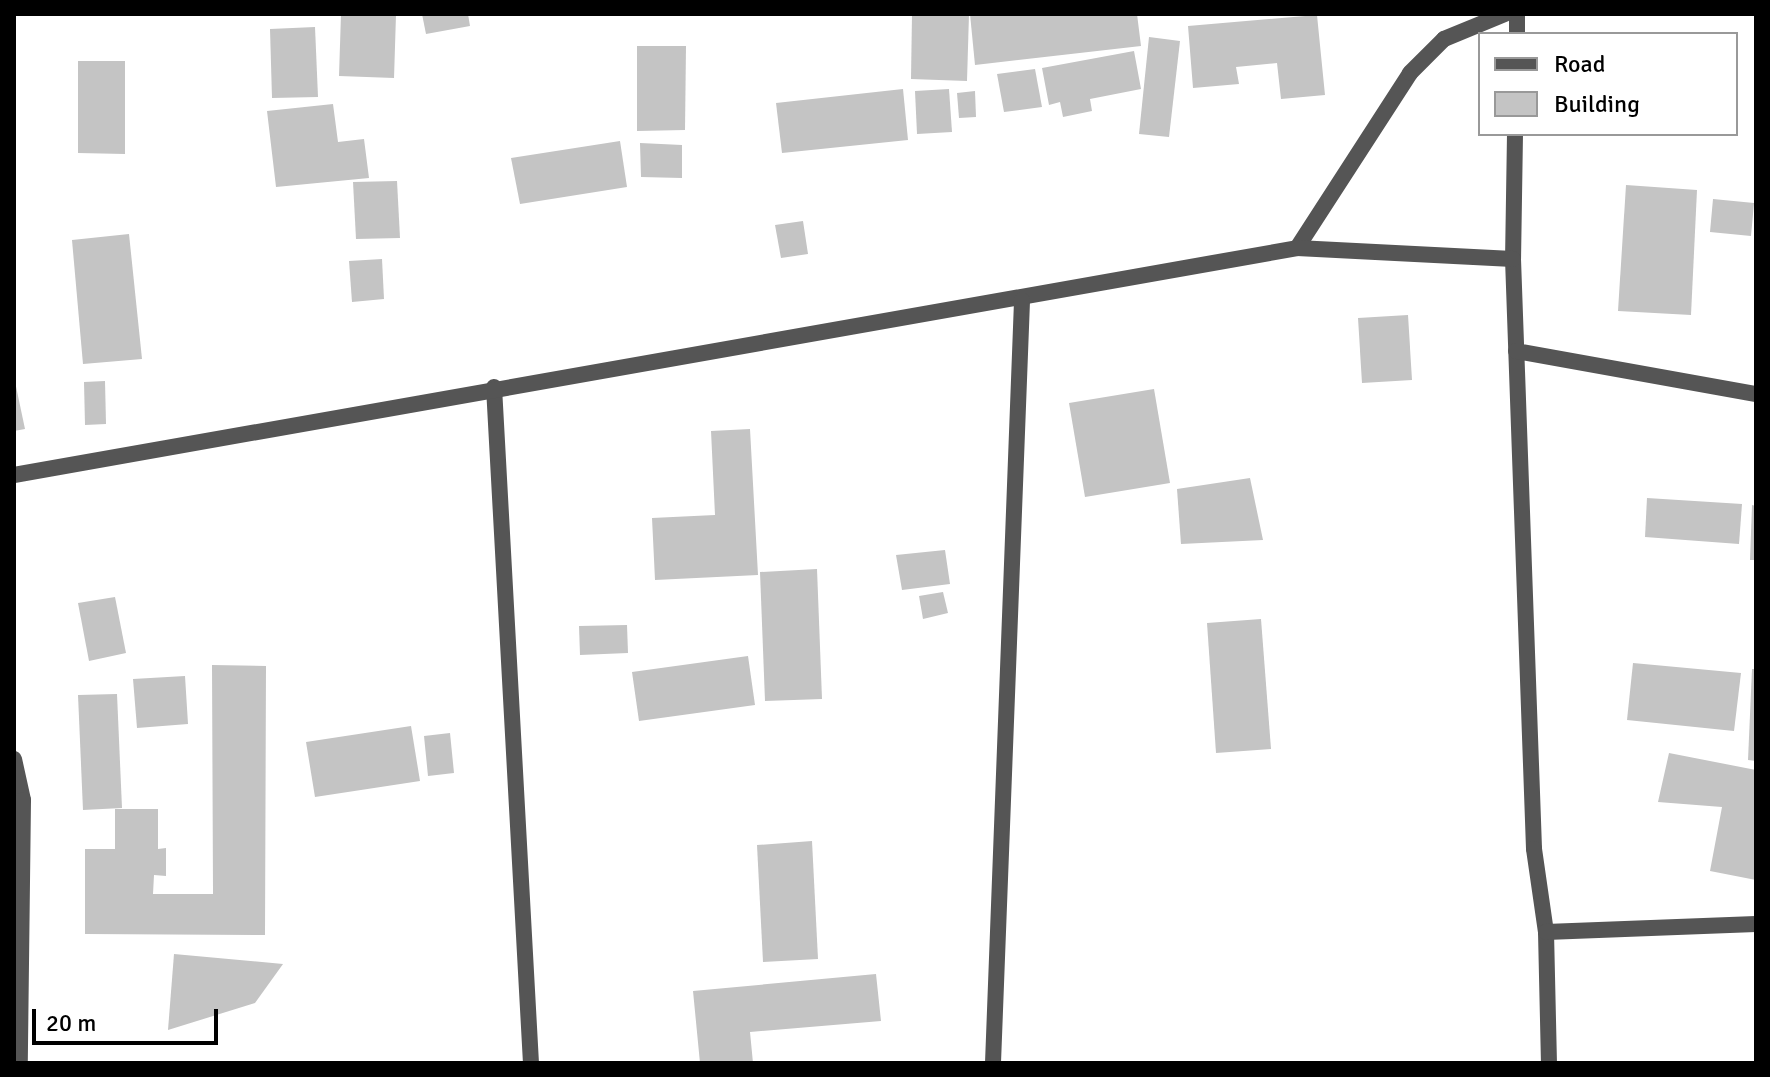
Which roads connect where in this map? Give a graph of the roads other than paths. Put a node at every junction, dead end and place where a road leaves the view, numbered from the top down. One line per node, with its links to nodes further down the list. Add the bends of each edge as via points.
1 (1505, 14): 3 (street, via 1444,39 1410,73)
2 (1515, 136): 4 (street)
3 (1297, 248): 4 (street); 5 (street)
4 (1513, 259): 6 (street)
5 (1022, 301): 7 (street); 16 (street)
6 (1516, 351): 8 (street); 12 (street, via 1534,849)
7 (494, 387): 9 (street); 15 (street)
8 (1756, 394)
9 (14, 475)
10 (14, 759): 13 (street, via 23,800)
11 (1756, 924): 12 (street)
12 (1546, 932): 17 (street)
13 (18, 976): 14 (street)
14 (20, 1063)
15 (531, 1063)
16 (993, 1063)
17 (1549, 1063)

